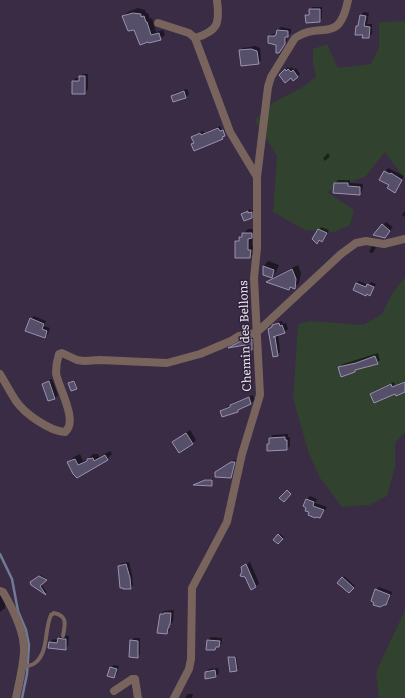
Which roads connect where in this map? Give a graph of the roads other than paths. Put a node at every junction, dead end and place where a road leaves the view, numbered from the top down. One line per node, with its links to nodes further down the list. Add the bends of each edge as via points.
1 (218, 0): 4 (street, via 215,28 207,35)
2 (348, 0): 5 (street, Chemin des Bellons, via 344,17 337,26 300,34 295,38 271,77)
3 (158, 23): 4 (street, via 189,33)
4 (195, 38): 5 (street, via 230,132)
5 (257, 177): 7 (street, Chemin des Bellons, via 257,248 254,278)
6 (405, 239): 7 (street, via 384,244 366,241 356,243)
7 (256, 333): 8 (street, via 239,336 231,342 167,364 84,361 59,354 56,372 70,420 70,426 65,432 37,420 16,402); 15 (street, Chemin des Bellons, via 260,395 242,454 227,522 192,588 191,659)
8 (0, 374)
9 (0, 592): 11 (street, via 3,592 7,599 22,633)
10 (63, 636): 11 (lane, via 64,618 54,613 48,620 46,643 41,654 36,663)
11 (26, 667): 13 (street)
12 (114, 691): 14 (street, via 135,679)
13 (16, 698)
14 (138, 698)
15 (174, 698)

